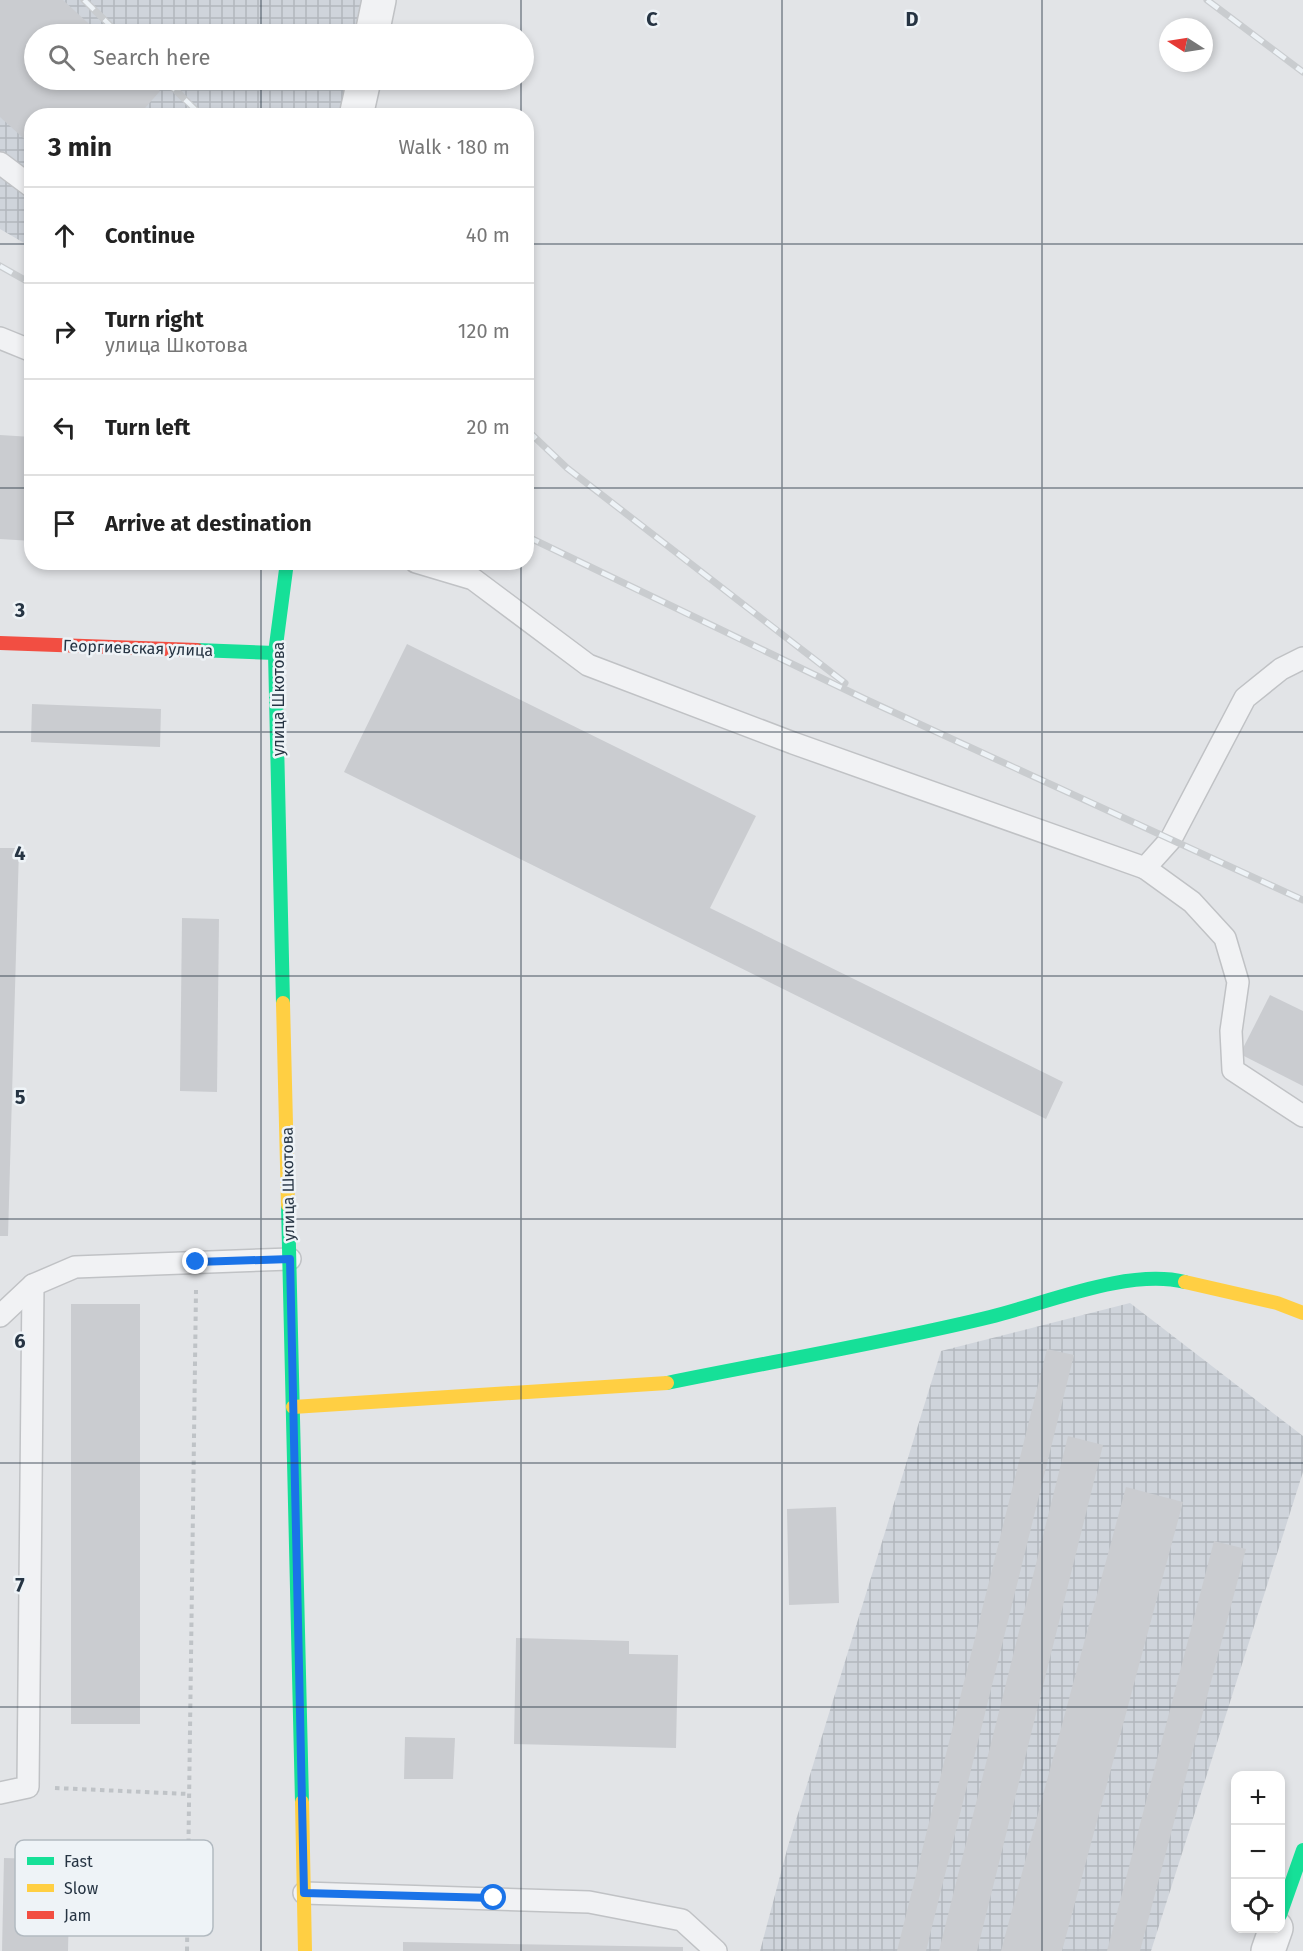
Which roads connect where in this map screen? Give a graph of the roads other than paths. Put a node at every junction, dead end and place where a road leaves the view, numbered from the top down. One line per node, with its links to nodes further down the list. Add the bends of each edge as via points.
1 (379, 0): 2 (street)
2 (374, 24)
3 (362, 90): 4 (street)
4 (358, 108)
5 (0, 163): 6 (lane)
6 (24, 181)
7 (0, 338): 8 (lane)
8 (24, 348)
9 (286, 570): 12 (street, улица Шкотова)
10 (443, 570): 14 (lane, via 474,579 588,665 804,747)
11 (0, 643): 12 (street, Георгиевская улица)
12 (275, 653): 16 (street, улица Шкотова)
13 (1303, 658): 14 (lane, via 1281,669 1245,698 1171,840)
14 (1145, 868): 15 (lane, via 1192,902 1225,938 1238,982 1231,1031 1233,1070)
15 (1303, 1116)
16 (290, 1259): 17 (lane, via 75,1267); 20 (street, улица Шкотова)
17 (33, 1285): 19 (lane); 21 (lane, via 28,1787)
18 (1303, 1313): 20 (street, via 1166,1277 1097,1287 990,1317 665,1383)
19 (0, 1316)
20 (293, 1407): 23 (street, улица Шкотова)
21 (0, 1793)
22 (1303, 1850): 24 (street)
23 (304, 1893): 26 (street, улица Шкотова); 27 (lane, via 589,1902 682,1920)
24 (1285, 1903)
25 (1275, 1933): 28 (street)
26 (305, 1951)
27 (716, 1951)
28 (1268, 1951)

